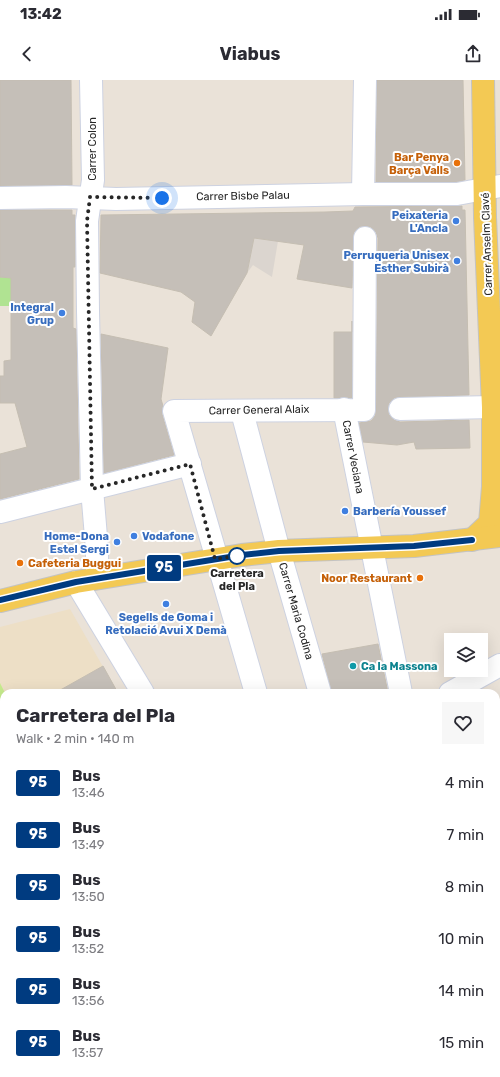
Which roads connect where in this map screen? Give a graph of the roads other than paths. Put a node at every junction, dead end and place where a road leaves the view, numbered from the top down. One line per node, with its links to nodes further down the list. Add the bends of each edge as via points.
1 (91, 80): 6 (street, Carrer Colon, via 93,180)
2 (365, 80): 5 (street)
3 (483, 80): 4 (main road, Carrer Anselm Clavé)
4 (493, 187): 5 (street, Carrer Bisbe Palau, via 457,194); 9 (main road, Carrer Anselm Clavé)
5 (363, 194): 6 (street, Carrer Bisbe Palau, via 116,199)
6 (90, 197): 7 (street, Carrer Bisbe Palau); 16 (street, Carrer Colon, via 87,221)
7 (0, 198)
8 (365, 238): 10 (street, Carrer Veciana, via 364,410)
9 (493, 408): 11 (street); 13 (main road); 15 (main road)
10 (344, 409): 12 (street, Carrer General Alaix); 20 (street, Carrer Veciana)
11 (400, 409)
12 (242, 412): 14 (street, Carrer General Alaix, via 174,411); 21 (street, Carrer Maria Codina)
13 (500, 435)
14 (190, 464): 16 (street); 22 (street)
15 (496, 464): 19 (main road, via 492,518)
16 (92, 489): 17 (street); 23 (street, Carrer Colon)
17 (0, 512)
18 (500, 537): 19 (main road)
19 (472, 540): 20 (main road)
20 (371, 547): 21 (main road); 30 (street, Carrer Veciana)
21 (279, 551): 22 (main road); 29 (street, Carrer Maria Codina)
22 (215, 559): 23 (main road); 28 (street)
23 (98, 578): 24 (main road)
24 (76, 582): 25 (main road); 27 (street)
25 (0, 600)
26 (500, 665): 31 (street)
27 (141, 689)
28 (255, 689)
29 (319, 689)
30 (399, 689)
31 (457, 689)

